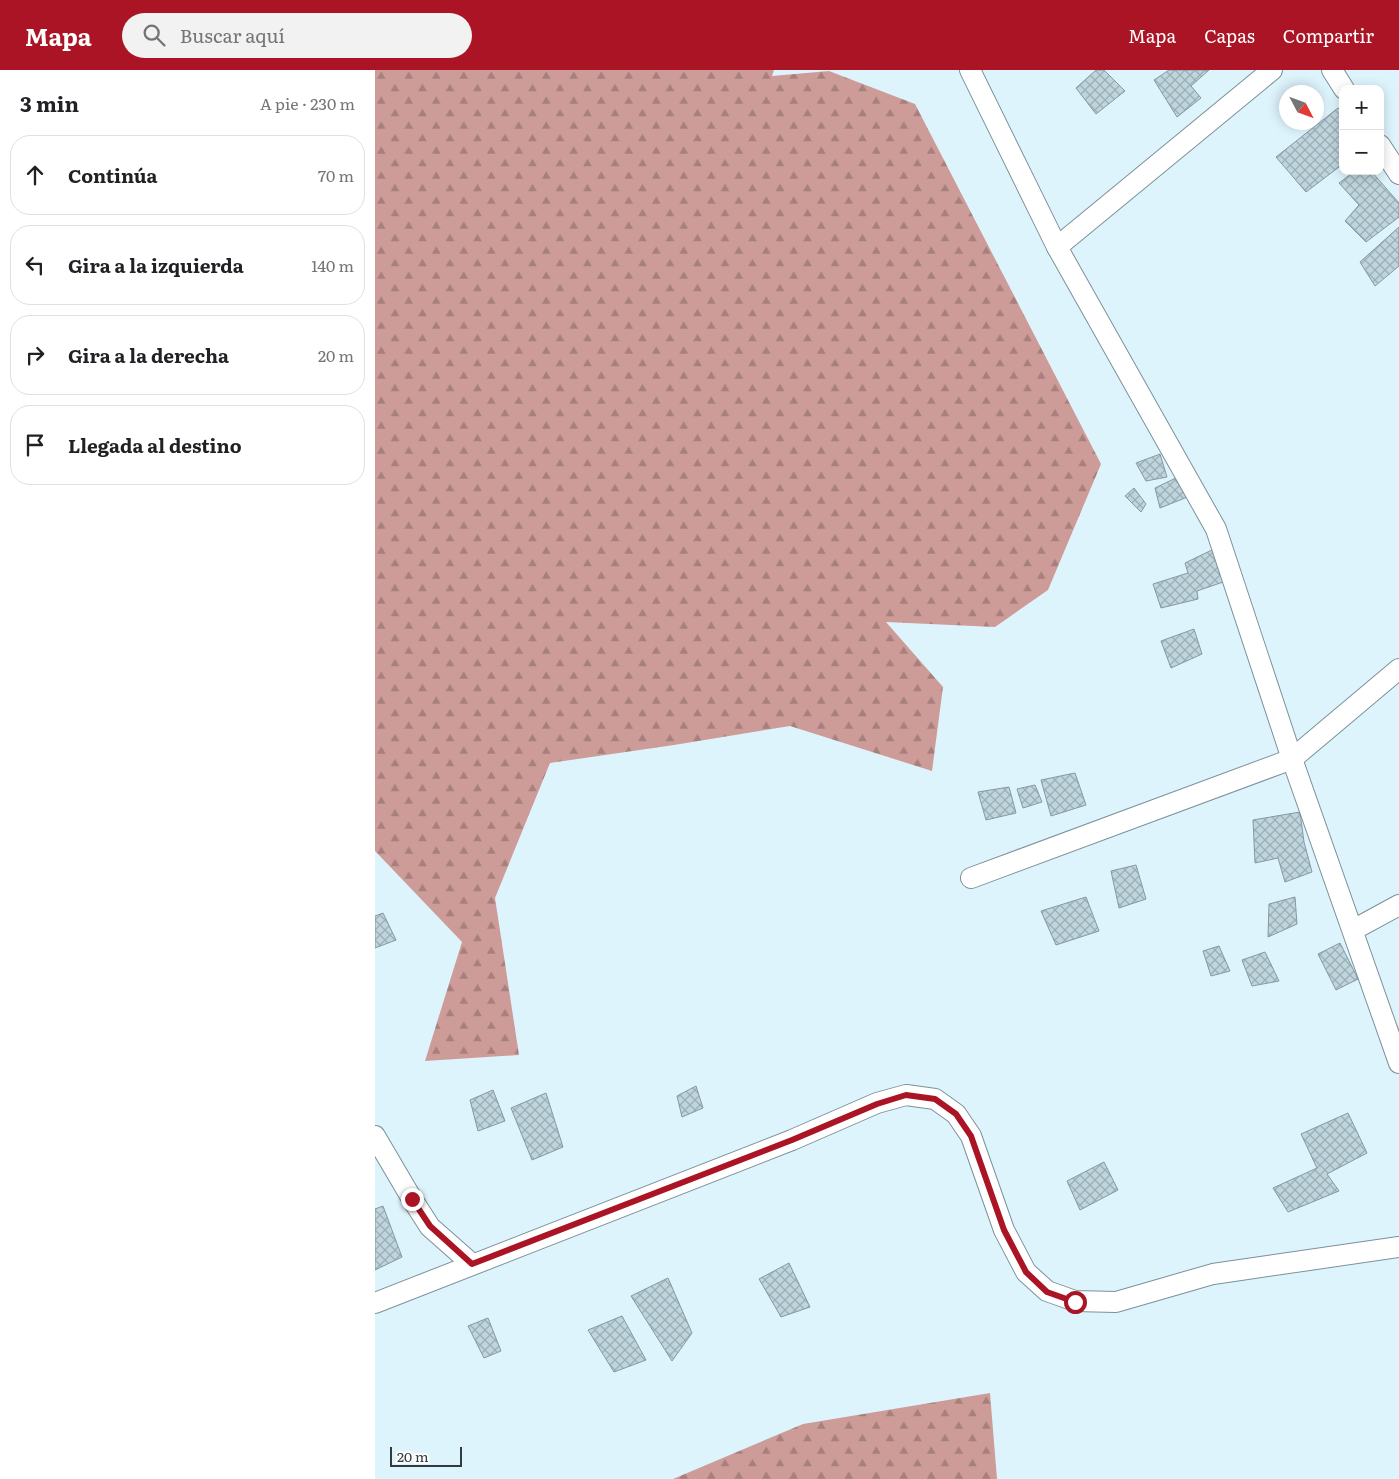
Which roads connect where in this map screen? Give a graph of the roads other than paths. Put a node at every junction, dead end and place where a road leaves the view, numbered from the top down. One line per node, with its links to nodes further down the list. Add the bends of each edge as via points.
1 (970, 70): 7 (street)
2 (1272, 70): 7 (street)
3 (1332, 70): 4 (street)
4 (1341, 85)
5 (1384, 151): 6 (street)
6 (1399, 174)
7 (1057, 247): 9 (street, via 1216,529)
8 (1399, 669): 9 (street)
9 (1291, 759): 10 (street); 12 (street)
10 (971, 878)
11 (1399, 905): 12 (street)
12 (1353, 930): 13 (street)
13 (1399, 1063)
14 (375, 1136): 16 (street, via 430,1226)
15 (1399, 1246): 16 (street, via 1213,1274 1116,1302 1075,1302 1047,1292 1026,1272 1004,1230 971,1136 956,1114 935,1099 906,1095)
16 (472, 1264): 17 (street)
17 (375, 1303)

